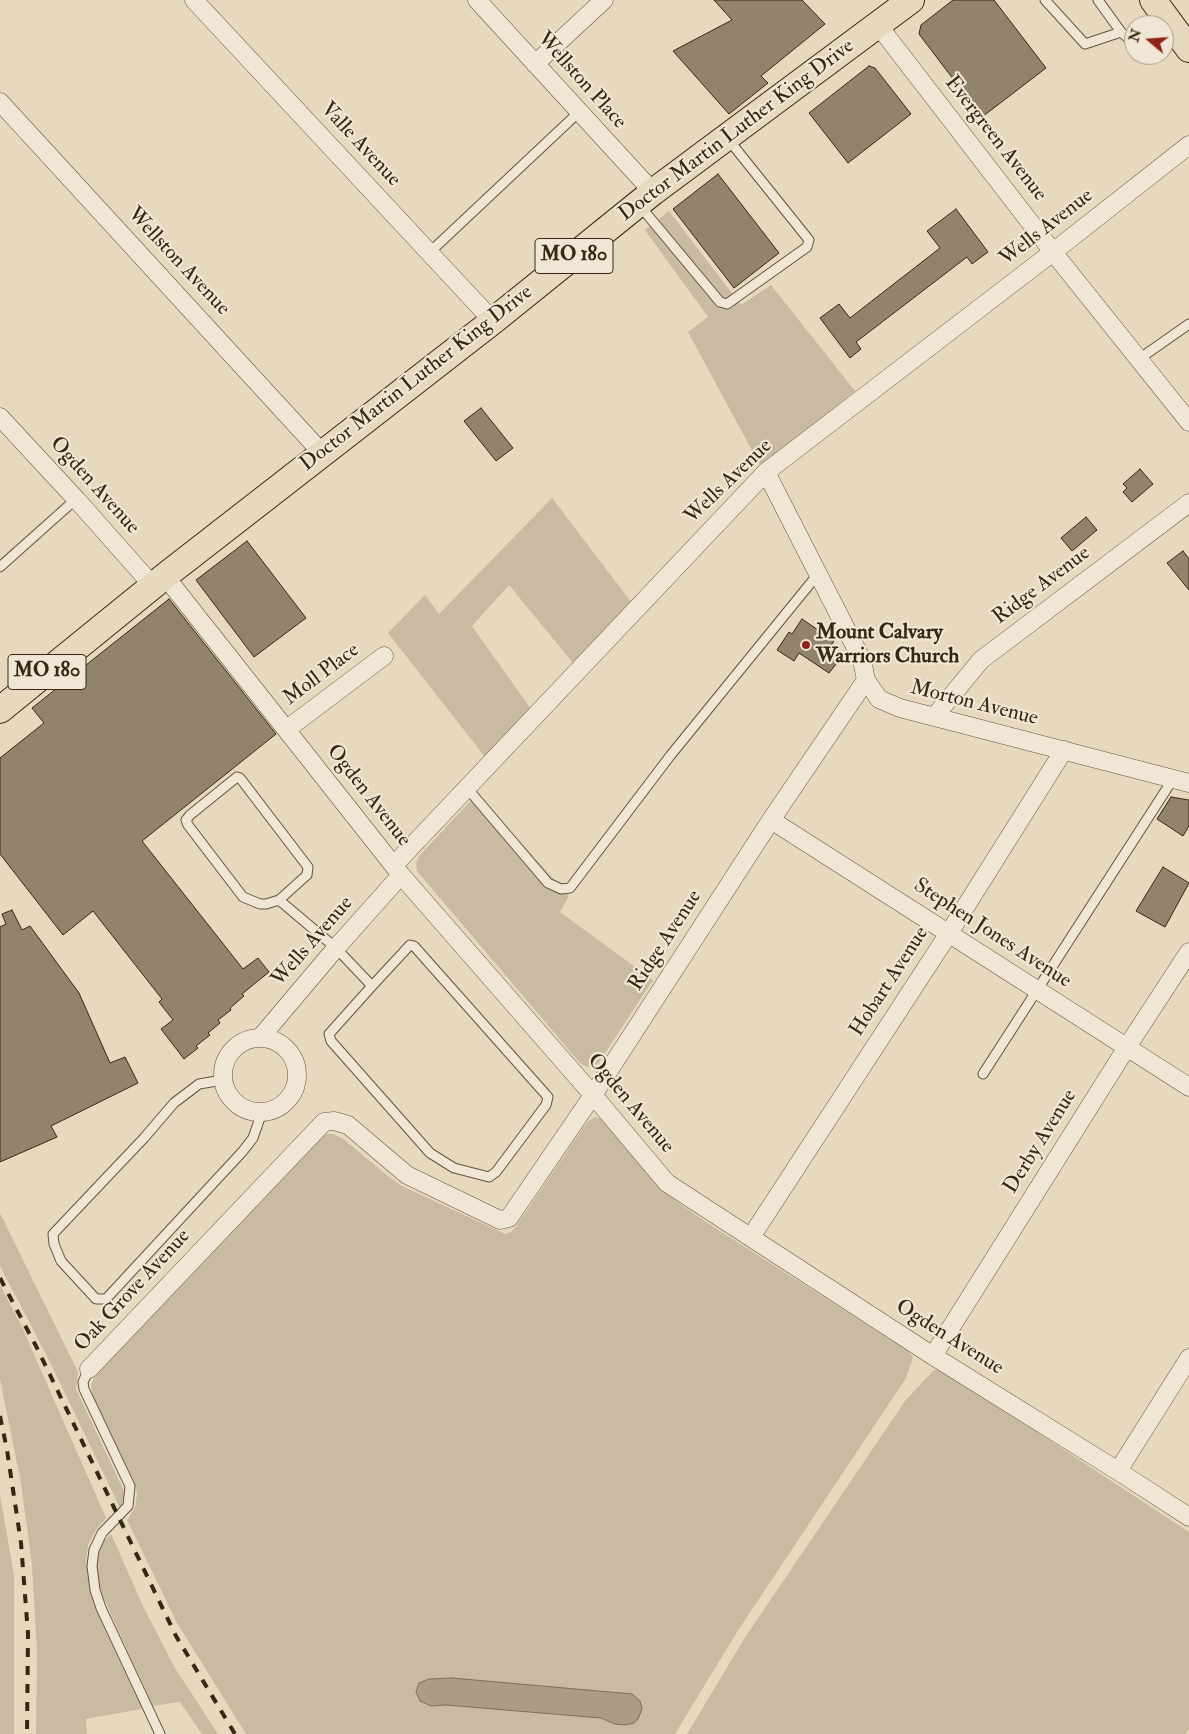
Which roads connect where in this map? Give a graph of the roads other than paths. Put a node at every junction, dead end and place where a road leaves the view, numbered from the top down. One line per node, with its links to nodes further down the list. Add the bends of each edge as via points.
1 (194, 0): 19 (street, Valle Avenue)
2 (477, 0): 12 (street, Wellston Place)
3 (604, 0): 12 (street)
4 (910, 0): 8 (main road, Doctor Martin Luther King Drive / MO 180)
5 (1045, 0): 9 (lane, via 1085,44)
6 (1098, 0): 9 (lane)
7 (1154, 0): 11 (main road)
8 (878, 25): 15 (main road, Doctor Martin Luther King Drive / MO 180); 18 (street, Evergreen Avenue)
9 (1120, 32): 10 (lane)
10 (1124, 35)
11 (1176, 37)
12 (535, 64): 14 (street, Wellston Place)
13 (0, 102): 25 (street, Wellston Avenue)
14 (579, 112): 17 (street, Wellston Place); 19 (lane)
15 (726, 138): 17 (main road, Doctor Martin Luther King Drive / MO 180); 17 (lane, via 809,240 807,247 728,304 720,302 694,270)
16 (1189, 144): 18 (street, Wells Avenue)
17 (646, 198): 20 (main road, Doctor Martin Luther King Drive / MO 180)
18 (1053, 252): 22 (street, Evergreen Avenue); 26 (street, Wells Avenue)
19 (429, 253): 20 (street, Valle Avenue)
20 (493, 321): 25 (main road, Doctor Martin Luther King Drive / MO 180)
21 (1189, 324): 22 (lane)
22 (1139, 359): 24 (street, Evergreen Avenue)
23 (0, 417): 27 (street, Ogden Avenue)
24 (1189, 422)
25 (322, 453): 31 (main road, Doctor Martin Luther King Drive / MO 180)
26 (766, 472): 30 (street, Morton Avenue); 39 (street, Wells Avenue)
27 (76, 499): 29 (lane); 31 (street, Ogden Avenue)
28 (1189, 503): 35 (street, Ridge Avenue, via 981,660)
29 (0, 567)
30 (818, 574): 33 (street, Morton Avenue, via 862,660); 39 (lane, via 670,756 570,888 561,889 548,883)
31 (159, 581): 34 (main road, Doctor Martin Luther King Drive / MO 180); 36 (street, Ogden Avenue)
32 (384, 656): 36 (street, Moll Place)
33 (866, 680): 35 (street, Morton Avenue, via 880,699 890,705); 40 (street, Ridge Avenue)
34 (0, 710)
35 (934, 717): 37 (street, Morton Avenue)
36 (287, 729): 41 (street, Ogden Avenue)
37 (1064, 750): 38 (street, Morton Avenue); 43 (street, Hobart Avenue)
38 (1185, 782): 47 (lane)
39 (467, 788): 41 (street, Wells Avenue)
40 (771, 820): 43 (street, Stephen Jones Avenue); 53 (street, Ridge Avenue)
41 (397, 870): 44 (street, Wells Avenue); 53 (street, Ogden Avenue)
42 (279, 900): 42 (lane, via 307,875 308,867 237,777 186,820 243,897 260,904); 44 (lane)
43 (949, 933): 47 (street, Stephen Jones Avenue); 56 (street, Hobart Avenue)
44 (336, 948): 46 (lane); 48 (street, Wells Avenue)
45 (1189, 952): 49 (street, Derby Avenue)
46 (372, 986): 46 (lane, via 329,1034 331,1041 430,1153 454,1168 489,1177 546,1105 548,1097 414,946 410,945)
47 (1038, 990): 49 (street, Stephen Jones Avenue); 50 (lane)
48 (260, 1038): 51 (street, via 236,1047 228,1056); 54 (street, via 271,1040 286,1050 295,1065 296,1076 288,1098 280,1106)
49 (1127, 1046): 52 (street, Stephen Jones Avenue); 57 (street, Derby Avenue)
50 (983, 1074)
51 (223, 1080): 54 (street, via 234,1102 245,1109); 54 (lane, via 199,1084 174,1104 53,1234 61,1262 96,1299 106,1299 243,1152 253,1138)
52 (1189, 1086)
53 (593, 1095): 55 (street, Ridge Avenue, via 509,1218); 56 (street, Ogden Avenue, via 667,1183)
54 (262, 1112)
55 (500, 1220): 59 (street, Oak Grove Avenue, via 407,1175 348,1125 324,1122)
56 (751, 1237): 57 (street, Ogden Avenue)
57 (933, 1356): 60 (street, Ogden Avenue)
58 (1189, 1358): 60 (street)
59 (89, 1369): 62 (lane, Oak Grove Avenue, via 84,1390 130,1486 128,1506 102,1534 94,1550 95,1590)
60 (1118, 1471): 61 (street, Ogden Avenue)
61 (1189, 1517)
62 (160, 1734)

